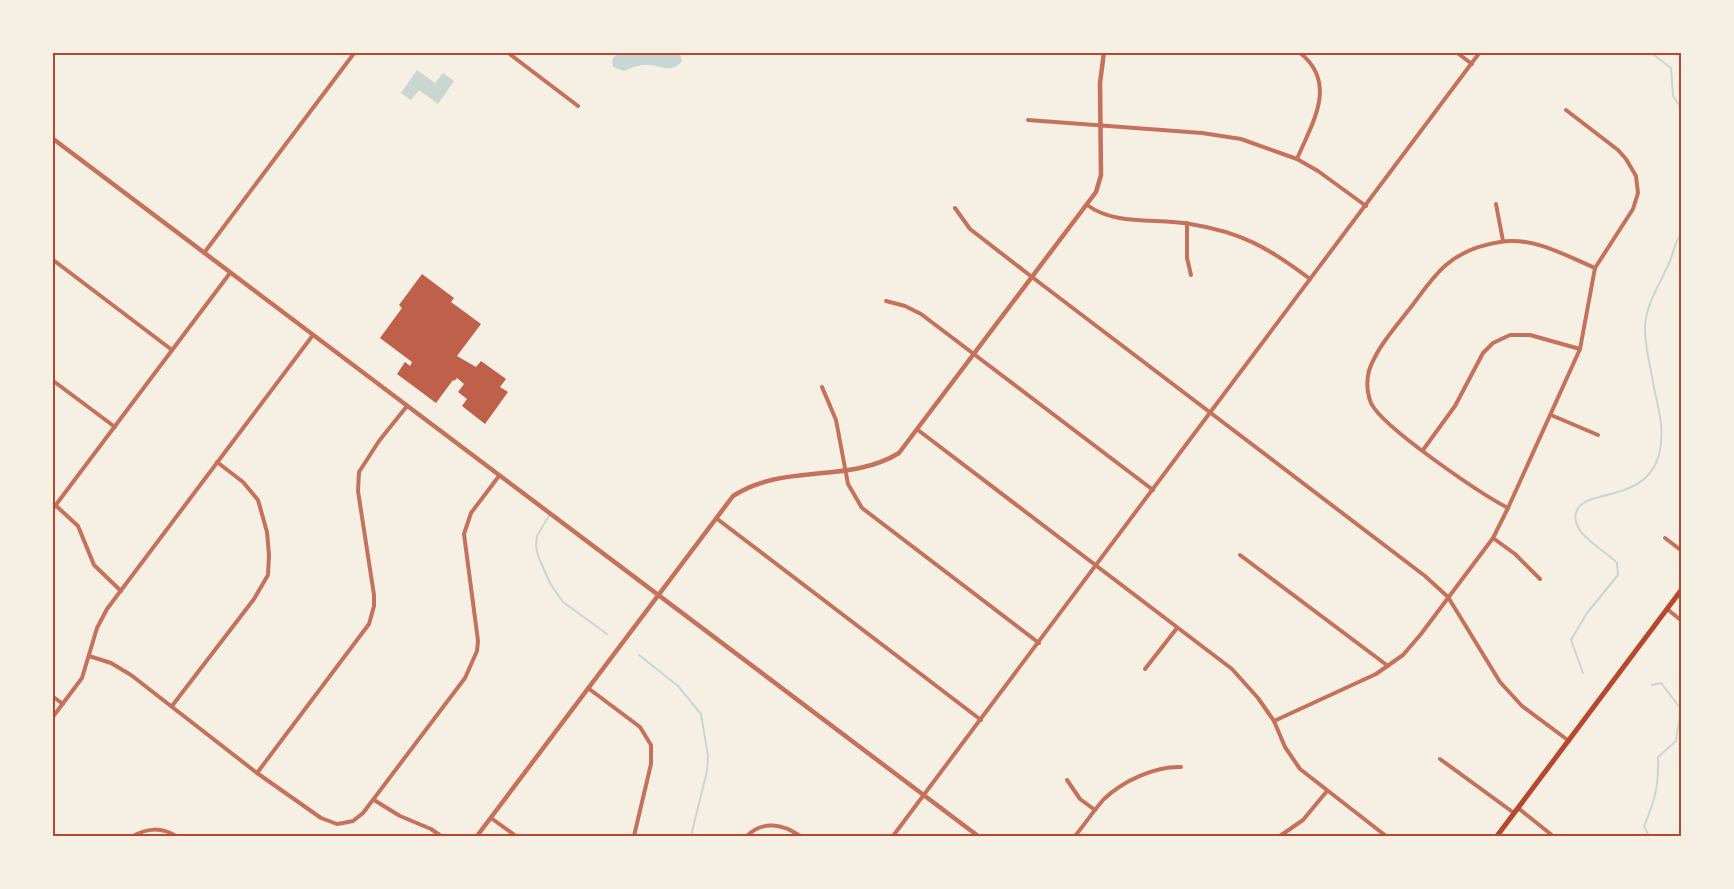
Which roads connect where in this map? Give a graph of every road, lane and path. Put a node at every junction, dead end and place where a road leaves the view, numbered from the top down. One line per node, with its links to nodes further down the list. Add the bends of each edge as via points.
1 (355, 52): 20 (street)
2 (507, 52): 8 (street)
3 (1104, 52): 11 (street, via 1100,83)
4 (1299, 52): 13 (street, via 1317,72 1321,93)
5 (1456, 52): 7 (street)
6 (1480, 52): 7 (street)
7 (1472, 64): 16 (street)
8 (578, 106)
9 (1566, 110): 22 (street, via 1618,150 1636,176 1638,194 1633,209)
10 (1028, 120): 11 (street)
11 (1102, 125): 13 (street, via 1224,136); 15 (street, via 1101,175)
12 (52, 138): 20 (street)
13 (1297, 159): 16 (street)
14 (1496, 204): 19 (street)
15 (1087, 205): 18 (street, via 1112,218); 25 (street)
16 (1366, 206): 26 (street)
17 (955, 208): 25 (street, via 970,229)
18 (1187, 224): 24 (street); 26 (street, via 1244,237)
19 (1503, 241): 22 (street, via 1536,245); 40 (street, via 1473,249 1445,265 1371,364 1367,389 1372,405)
20 (204, 253): 23 (street)
21 (52, 259): 30 (street)
22 (1595, 268): 29 (street)
23 (230, 273): 28 (street); 30 (street)
24 (1191, 275)
25 (1032, 278): 31 (street); 35 (street)
26 (1310, 279): 35 (street)
27 (886, 301): 31 (street, via 921,314)
28 (313, 335): 34 (street); 41 (street)
29 (1580, 349): 36 (street); 40 (street, via 1530,335 1510,335 1493,343 1483,352 1455,406)
30 (172, 350): 37 (street)
31 (975, 353): 38 (street); 44 (street)
32 (52, 380): 37 (street)
33 (822, 387): 42 (street, via 836,420)
34 (407, 406): 43 (street); 76 (street, via 359,472 358,490 374,595 369,624)
35 (1211, 414): 44 (street); 58 (street)
36 (1551, 415): 39 (street); 46 (street)
37 (115, 427): 45 (street)
38 (918, 430): 42 (street, via 888,460); 53 (street)
39 (1598, 435)
40 (1423, 450): 46 (street)
41 (218, 462): 56 (street); 69 (street, via 258,500 267,532 268,575)
42 (845, 470): 48 (street, via 771,479 751,486 733,496); 62 (street, via 852,494 869,515)
43 (500, 476): 57 (street); 80 (street, via 471,513 464,534 477,629 474,659 465,678)
44 (1154, 490): 53 (street)
45 (55, 503): 47 (street); 56 (street, via 73,519 94,565)
46 (1508, 508): 49 (street)
47 (52, 510)
48 (716, 518): 57 (street); 71 (street)
49 (1492, 538): 54 (street); 58 (street)
50 (1665, 538): 51 (street)
51 (1682, 551)
52 (1240, 555): 64 (street)
53 (1097, 567): 61 (street); 62 (street)
54 (1540, 579)
55 (1682, 589): 59 (main road)
56 (121, 591): 63 (street, via 102,617)
57 (657, 595): 66 (street); 79 (street)
58 (1448, 597): 64 (street, via 1413,645); 73 (street, via 1500,682 1522,706)
59 (1667, 609): 60 (street); 73 (main road)
60 (1682, 621)
61 (1177, 628): 65 (street); 72 (street, via 1232,669)
62 (1039, 643): 71 (street)
63 (89, 656): 68 (street, via 82,678); 69 (street, via 122,669)
64 (1388, 666): 72 (street)
65 (1144, 669)
66 (588, 688): 83 (street); 89 (street, via 640,727 651,745 651,764)
67 (52, 696): 68 (street)
68 (63, 704): 70 (street)
69 (172, 706): 76 (street)
70 (52, 718)
71 (981, 720): 79 (street)
72 (1274, 721): 78 (street, via 1293,760)
73 (1569, 741): 82 (main road)
74 (1440, 759): 82 (street)
75 (1181, 767): 81 (street, via 1163,768 1134,779 1111,793)
76 (257, 773): 80 (street, via 321,818 337,824 358,818)
77 (1067, 780): 81 (street)
78 (1327, 791): 95 (street, via 1302,820); 96 (street)
79 (924, 796): 92 (street); 93 (street)
80 (374, 800): 86 (street)
81 (1095, 810): 94 (street)
82 (1517, 811): 97 (main road); 98 (street)
83 (491, 818): 87 (street); 88 (street)
84 (134, 837): 85 (street, via 157,829)
85 (176, 837)
86 (441, 837)
87 (477, 837)
88 (516, 837)
89 (634, 837)
90 (747, 837): 91 (street, via 759,827 772,825 786,827)
91 (800, 837)
92 (893, 837)
93 (978, 837)
94 (1075, 837)
95 (1280, 837)
96 (1386, 837)
97 (1497, 837)
98 (1553, 837)

